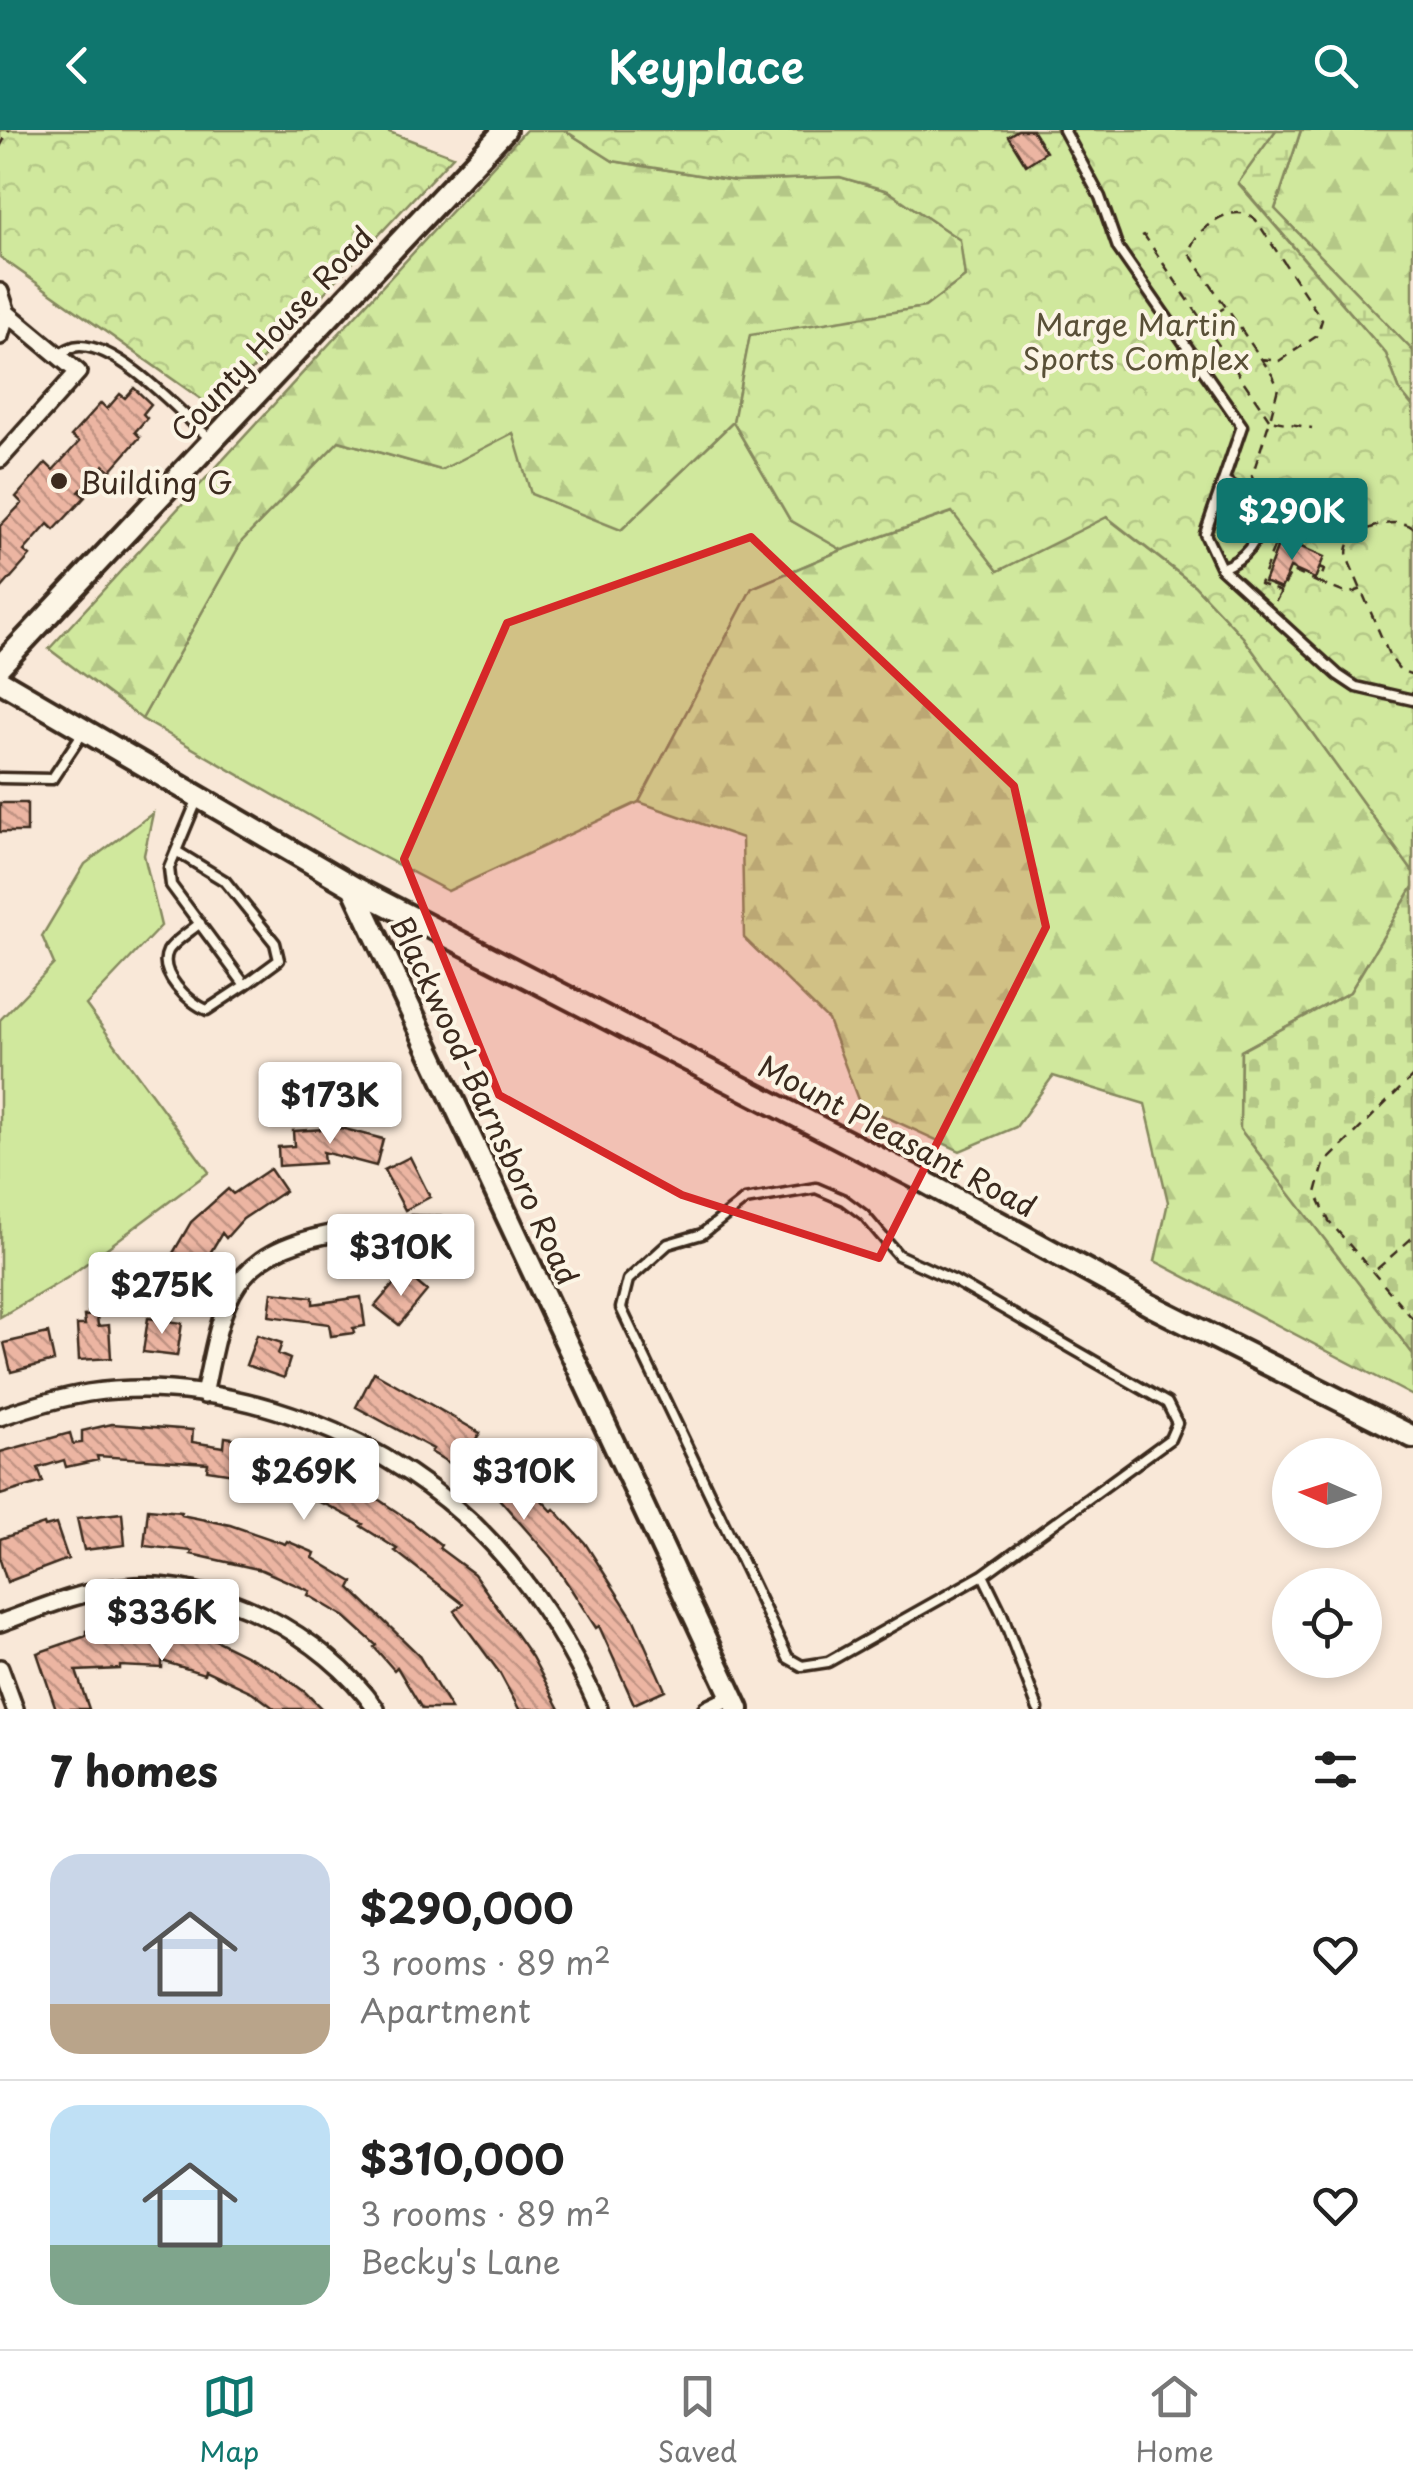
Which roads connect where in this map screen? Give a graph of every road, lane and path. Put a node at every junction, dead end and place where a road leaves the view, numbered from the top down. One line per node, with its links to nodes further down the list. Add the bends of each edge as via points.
1 (8, 130): 4 (path)
2 (505, 130): 15 (main road, County House Road)
3 (1064, 130): 17 (lane, via 1118,248 1242,426)
4 (0, 146)
5 (1142, 236): 9 (path)
6 (0, 292): 8 (street)
7 (1224, 308): 9 (path); 12 (path); 12 (path, via 1189,249 1228,214 1246,212 1322,320 1317,336 1279,362)
8 (7, 313): 10 (street); 11 (street)
9 (1204, 321): 13 (path)
10 (0, 336)
11 (58, 356): 15 (lane, via 82,346 111,355); 16 (street, via 78,372)
12 (1261, 358): 13 (path, via 1278,388)
13 (1270, 420): 14 (path); 18 (path, via 1252,476)
14 (1312, 428)
15 (211, 439): 27 (main road, County House Road)
16 (0, 460)
17 (1225, 481): 21 (lane, via 1206,534); 21 (lane, via 1262,516 1250,547)
18 (1258, 491)
19 (1274, 520): 25 (path, via 1276,546 1260,584)
20 (1413, 528): 24 (path, via 1392,521 1349,544)
21 (1222, 568): 30 (lane, via 1338,675 1356,687)
22 (1319, 568): 23 (path)
23 (1319, 582): 24 (path, via 1348,594); 25 (path, via 1292,571)
24 (1363, 589): 28 (path, via 1395,665)
25 (1281, 592): 26 (path)
26 (1274, 606)
27 (0, 666)
28 (1413, 675)
29 (0, 681): 31 (main road)
30 (1413, 700)
31 (84, 731): 32 (lane, via 52,779); 33 (main road)
32 (0, 778)
33 (198, 798): 34 (lane); 35 (main road)
34 (176, 851): 36 (lane, via 171,885); 37 (lane, via 224,881 276,943 279,960)
35 (354, 888): 45 (main road, Mount Pleasant Road); 49 (main road, Blackwood-Barnsboro Road)
36 (200, 923): 37 (lane); 37 (lane, via 170,948 171,978 207,1010)
37 (245, 985)
38 (1413, 1076): 41 (path, via 1324,1164 1316,1184 1322,1210)
39 (330, 1234): 43 (street, via 274,1249 247,1272 219,1322)
40 (1413, 1237): 41 (path)
41 (1375, 1271): 42 (path)
42 (1413, 1319)
43 (204, 1395): 44 (street, via 90,1393); 52 (street, via 340,1436 442,1498 534,1594)
44 (0, 1417)
45 (1413, 1437)
46 (983, 1576): 46 (lane, via 1170,1439 1176,1423 1167,1403 898,1255 864,1215 816,1188 745,1200 702,1234 668,1244 628,1280 621,1308 788,1658 802,1666 828,1662); 54 (lane)
47 (0, 1623): 51 (street, via 105,1590 144,1586 196,1593 284,1628 336,1666)
48 (0, 1668): 50 (street)
49 (735, 1703): 53 (street)
50 (15, 1709)
51 (376, 1709)
52 (599, 1709)
53 (707, 1709)
54 (1038, 1709)

